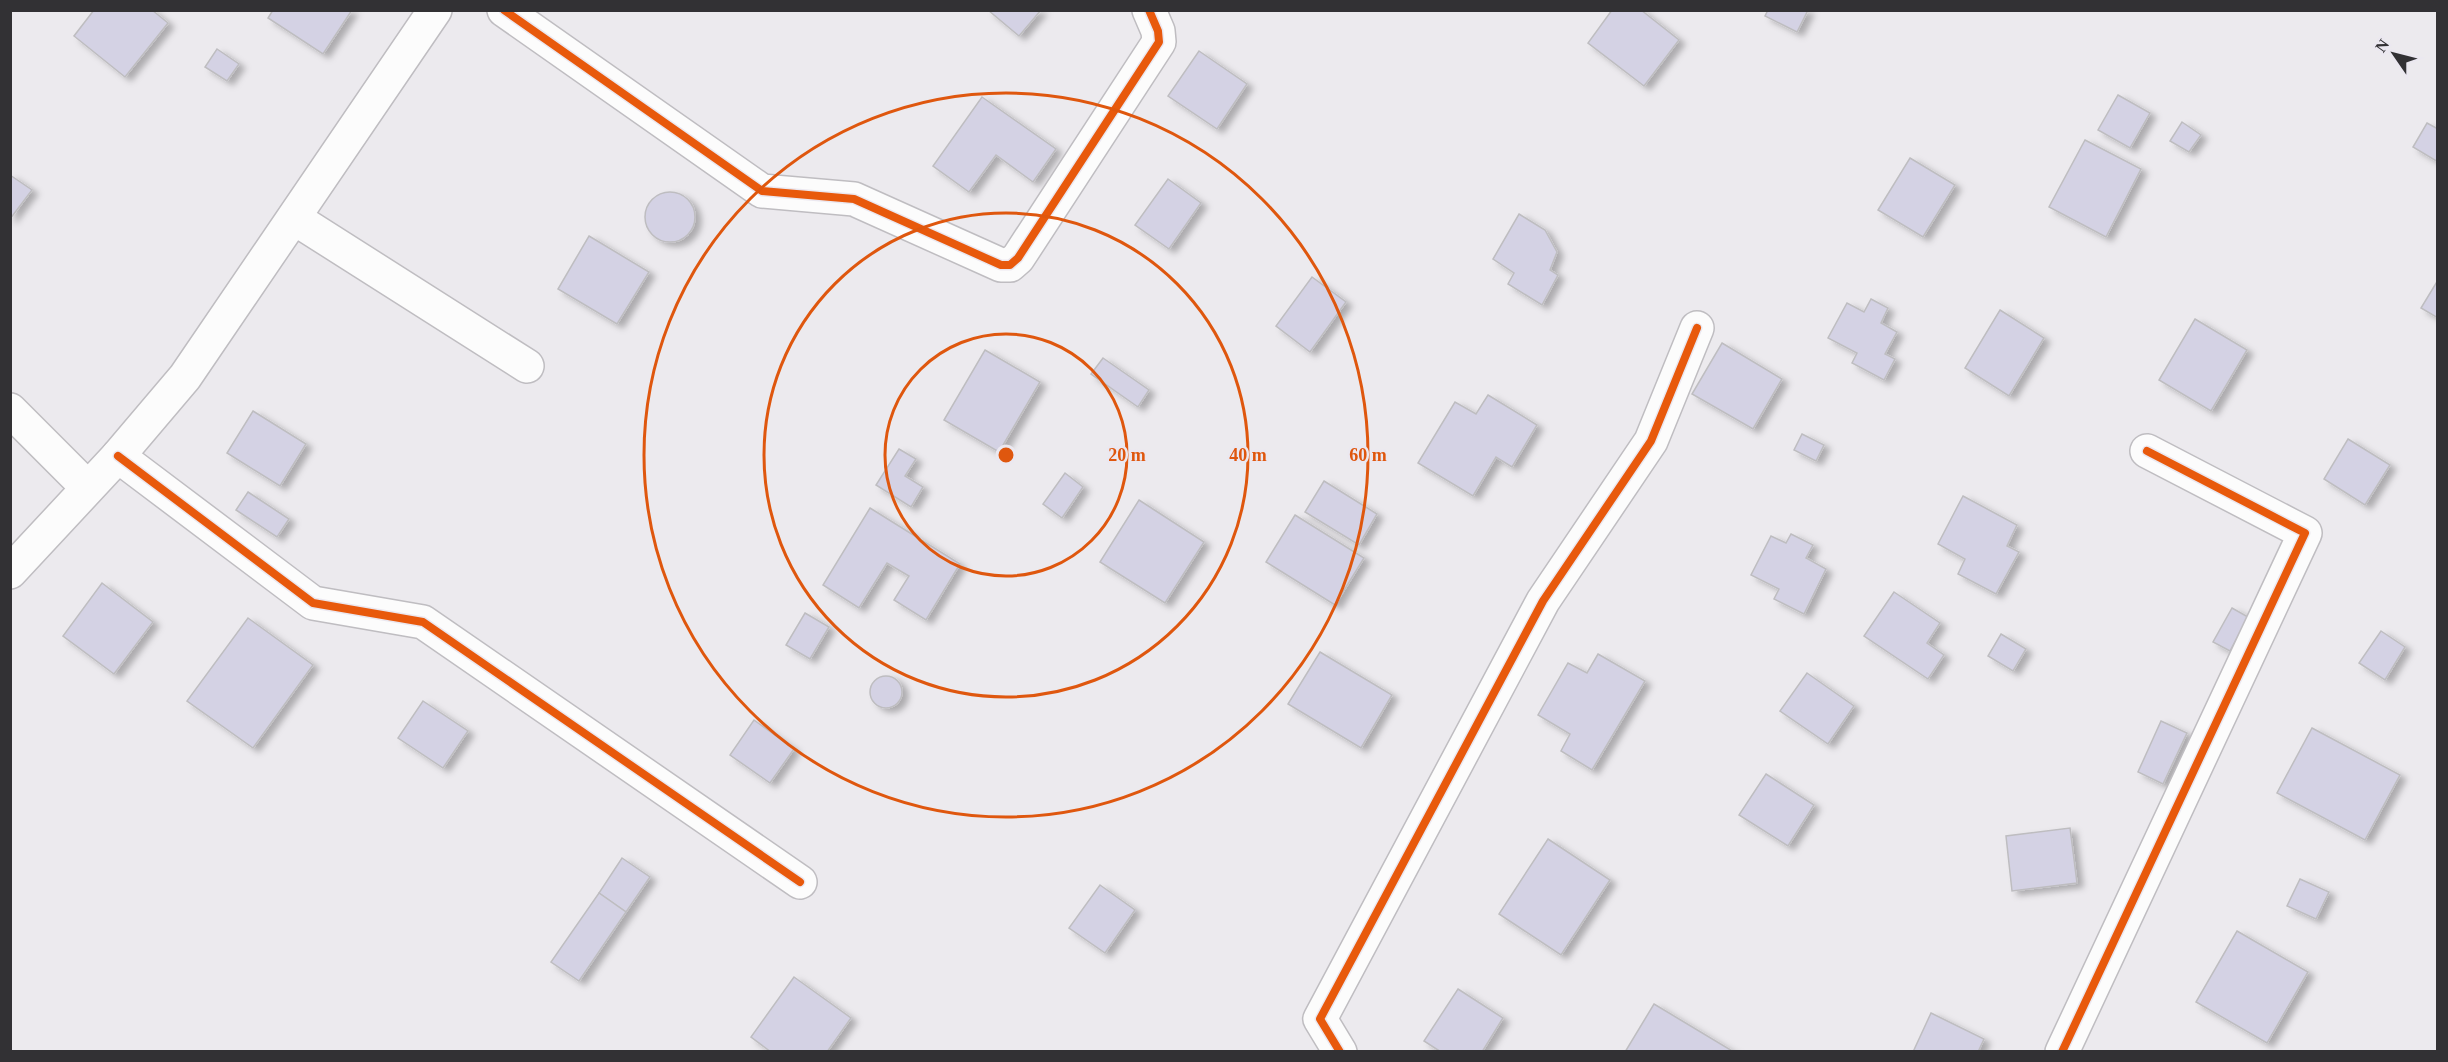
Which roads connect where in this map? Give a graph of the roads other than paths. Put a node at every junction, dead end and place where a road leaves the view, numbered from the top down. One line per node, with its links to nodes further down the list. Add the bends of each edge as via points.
1 (435, 10): 4 (street)
2 (504, 10): 3 (street, via 762,191 854,199 1001,265 1010,265 1018,258 1159,42)
3 (1149, 10)
4 (294, 218): 6 (street); 9 (street, via 185,376)
5 (1697, 328): 13 (street, via 1651,441 1543,601 1320,1019)
6 (527, 366)
7 (10, 410): 10 (street)
8 (2147, 451): 14 (street, via 2305,533)
9 (118, 456): 10 (street); 12 (street, via 313,603 423,622)
10 (87, 487): 11 (street)
11 (10, 572)
12 (800, 882)
13 (1340, 1052)
14 (2062, 1052)

